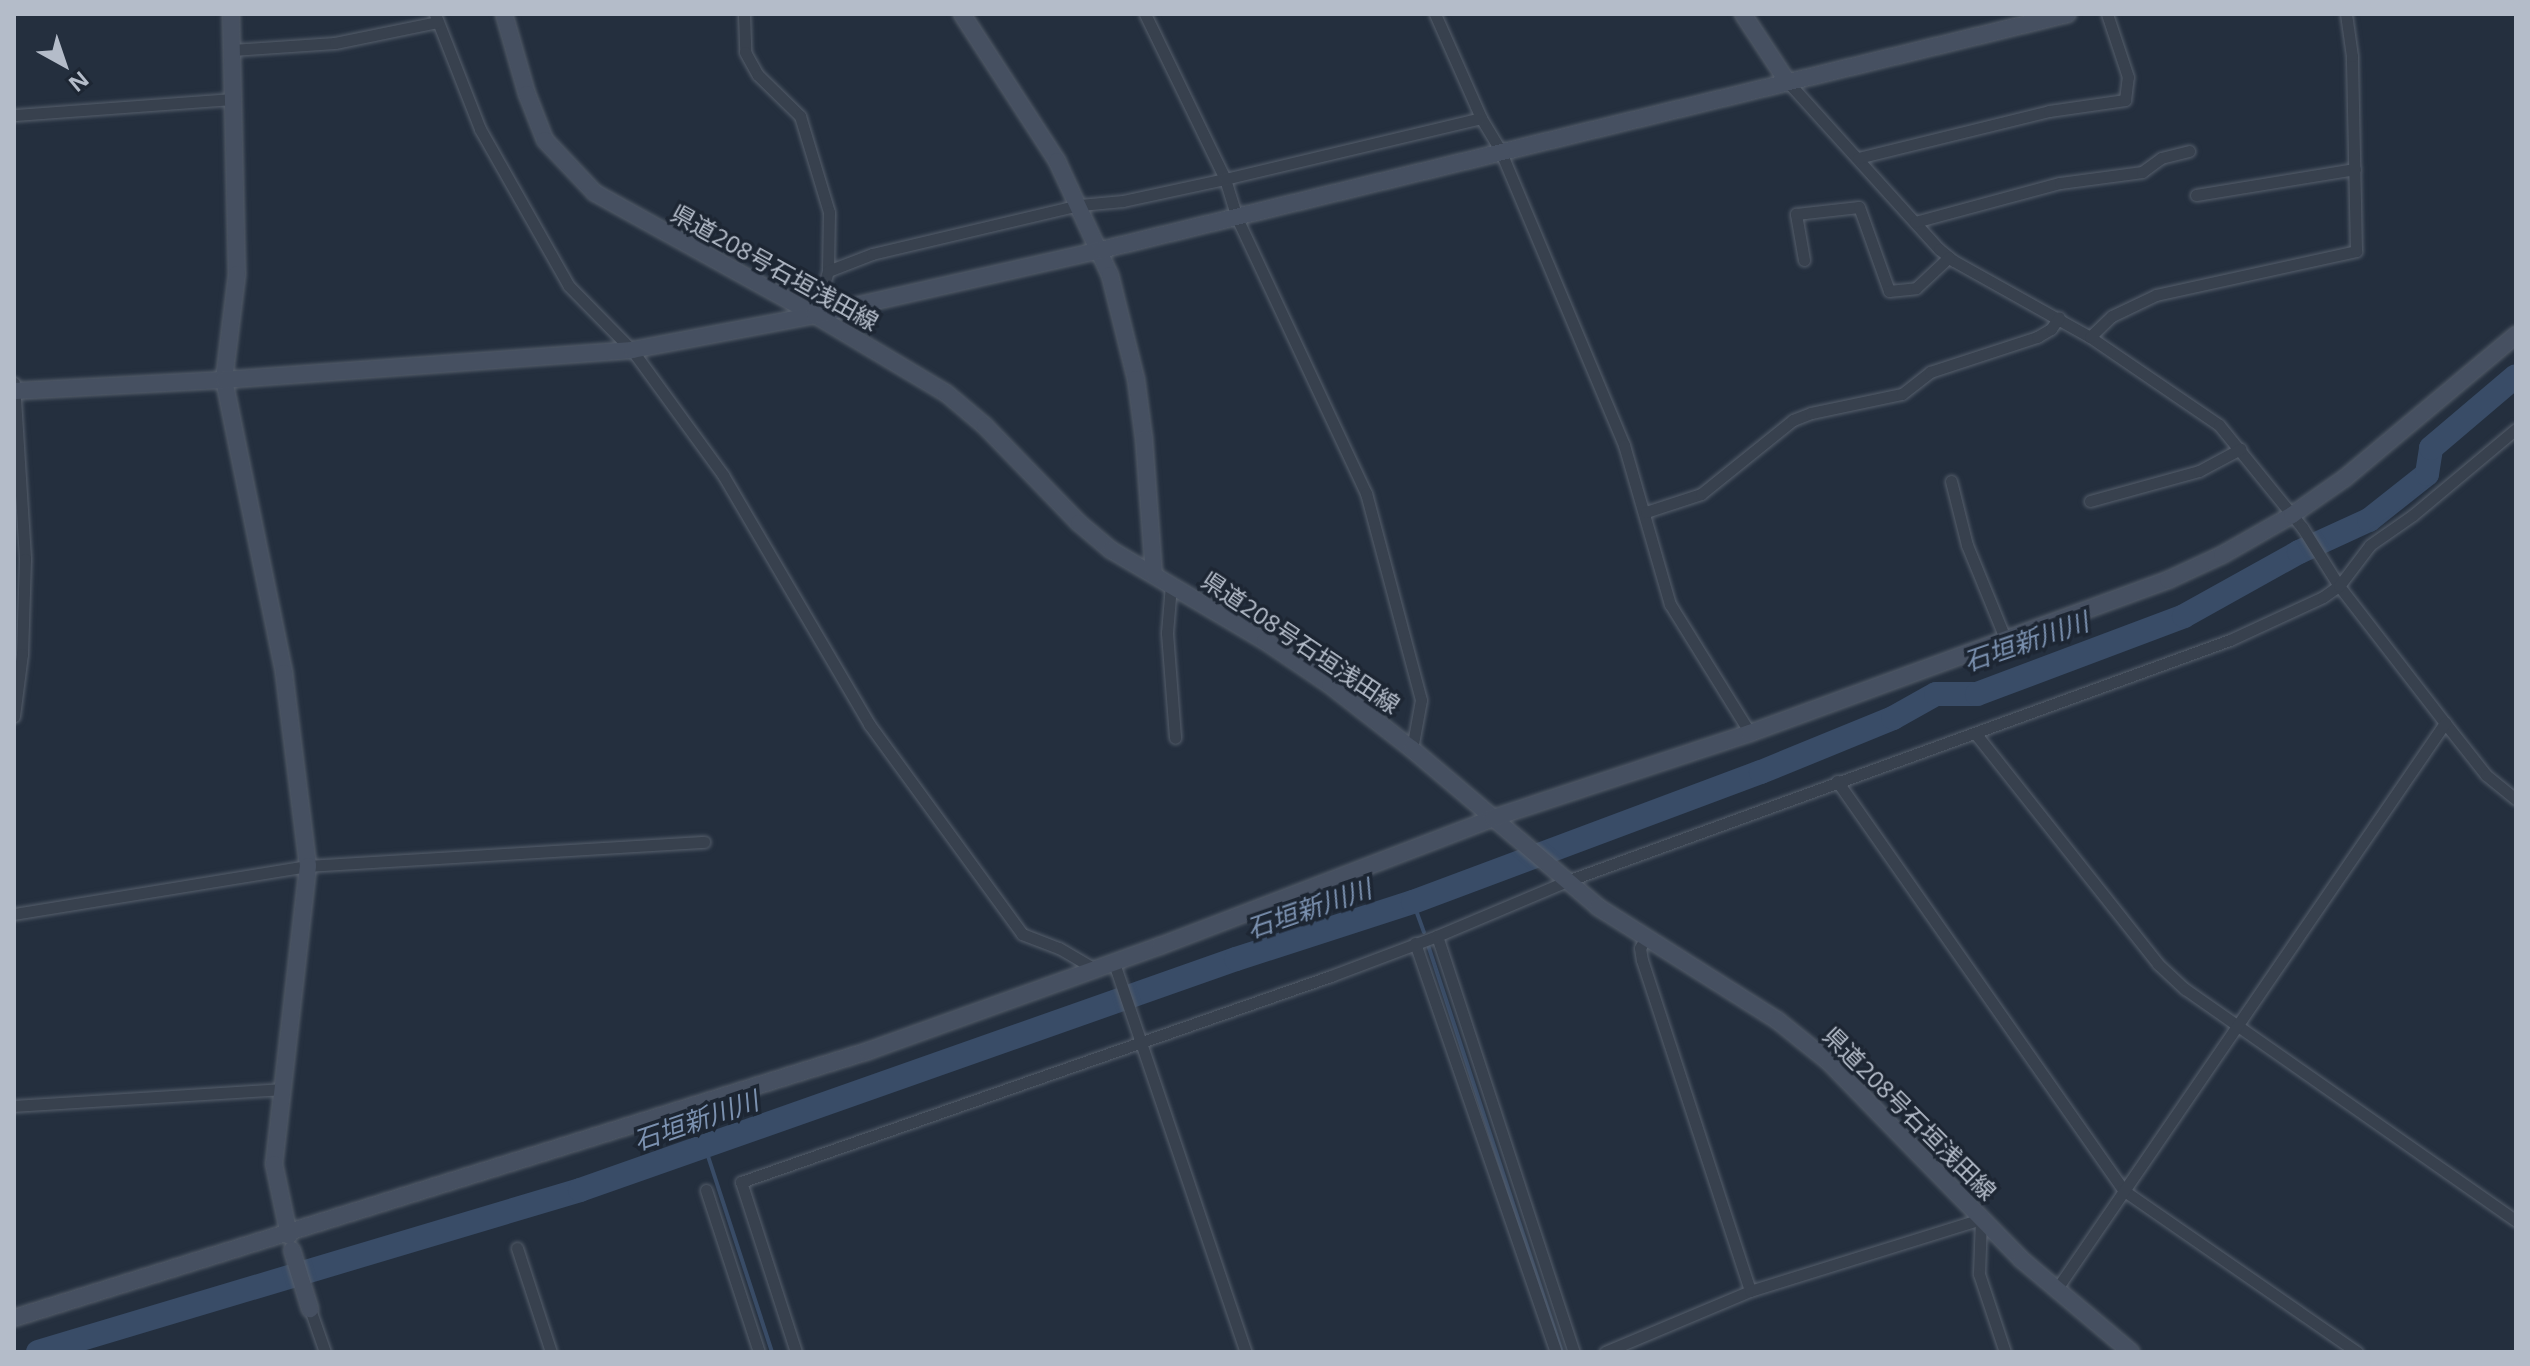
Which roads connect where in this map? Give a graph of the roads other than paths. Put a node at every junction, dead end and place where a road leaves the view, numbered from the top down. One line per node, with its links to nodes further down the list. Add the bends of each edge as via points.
1 (231, 14): 13 (street)
2 (504, 14): 31 (street, 県道208号石垣浅田線, via 545,140 577,176 621,209)
3 (744, 14): 30 (street, via 745,52 758,75 800,116 829,212)
4 (962, 14): 24 (street)
5 (1145, 14): 22 (street)
6 (1435, 14): 17 (street)
7 (1743, 14): 14 (street)
8 (2068, 14): 12 (street)
9 (2107, 14): 20 (street, via 2128,77 2125,100 2049,111)
10 (2346, 14): 21 (street)
11 (436, 18): 13 (street, via 335,43); 35 (street, via 480,129 549,253 569,286)
12 (2020, 20): 14 (street)
13 (232, 50): 15 (street)
14 (1787, 81): 18 (street); 20 (street)
15 (230, 99): 16 (street); 36 (street, via 238,259)
16 (14, 115)
17 (1481, 118): 18 (street); 22 (street)
18 (1500, 150): 25 (street); 43 (street, via 1624,445)
19 (2189, 151): 26 (street, via 2161,158 2142,172 2060,183)
20 (1858, 158): 26 (street)
21 (2355, 169): 23 (street); 34 (street, via 2356,251 2156,295 2112,316)
22 (1225, 179): 24 (street); 25 (street)
23 (2196, 195)
24 (1080, 205): 27 (street); 30 (street, via 872,254)
25 (1237, 218): 27 (street); 54 (street, via 1366,493 1421,700)
26 (1915, 222): 28 (street)
27 (1101, 250): 31 (street); 45 (street, via 1136,379)
28 (1949, 257): 29 (street, via 1916,288 1889,291 1859,207 1796,214); 32 (street)
29 (1804, 260)
30 (828, 271): 31 (street)
31 (815, 315): 35 (street); 45 (street, 県道208号石垣浅田線, via 946,393 1079,523)
32 (2059, 317): 34 (street); 43 (street, via 2037,337 1930,372 1902,394 1793,420 1701,494)
33 (2516, 335): 44 (street)
34 (2090, 337): 40 (street, via 2197,407)
35 (632, 350): 36 (street); 66 (street, via 723,475 869,724 1022,934)
36 (224, 380): 38 (street); 59 (street, via 284,673)
37 (14, 383): 38 (street)
38 (14, 391): 49 (street, via 25,559)
39 (2516, 429): 47 (street, via 2370,545)
40 (2240, 449): 42 (street, via 2199,471); 44 (street)
41 (1951, 481): 48 (street, via 1967,545)
42 (2090, 501)
43 (1646, 512): 51 (street, via 1670,604)
44 (2297, 521): 47 (street); 48 (street, via 2168,580)
45 (1154, 575): 46 (street, 県道208号石垣浅田線)
46 (1171, 585): 53 (street, via 1167,633); 54 (street, 県道208号石垣浅田線, via 1330,685)
47 (2339, 586): 50 (street); 52 (street, via 2230,640)
48 (2005, 638): 51 (street)
49 (14, 716)
50 (2445, 723): 56 (street, via 2486,775); 67 (street)
51 (1750, 733): 57 (street)
52 (1975, 733): 55 (street); 67 (street, via 2158,964)
53 (1175, 738)
54 (1412, 749): 57 (street, 県道208号石垣浅田線)
55 (1837, 781): 60 (street); 72 (street)
56 (2516, 799)
57 (1493, 818): 60 (street, 県道208号石垣浅田線); 65 (street)
58 (704, 842): 59 (street)
59 (308, 866): 61 (street); 69 (street)
60 (1567, 881): 62 (street); 63 (street, 県道208号石垣浅田線)
61 (14, 914)
62 (1437, 936): 64 (street); 87 (street)
63 (1645, 939): 73 (street, 県道208号石垣浅田線, via 1755,1005 1813,1048); 78 (street, via 1642,960)
64 (1415, 943): 68 (street); 86 (street)
65 (1114, 963): 66 (street); 68 (street)
66 (1095, 969): 75 (street, via 868,1051)
67 (2235, 1025): 72 (street); 74 (street)
68 (1141, 1045): 84 (street, via 741,1182); 85 (street)
69 (282, 1089): 70 (street); 75 (street, via 274,1164)
70 (14, 1106)
71 (706, 1190): 83 (street)
72 (2123, 1190): 77 (street); 91 (street)
73 (1981, 1219): 77 (street, 県道208号石垣浅田線); 78 (street); 89 (street, via 1979,1274)
74 (2516, 1221)
75 (290, 1242): 79 (street); 80 (street)
76 (517, 1248): 82 (street)
77 (2056, 1290): 90 (street, 県道208号石垣浅田線)
78 (1750, 1291): 88 (street)
79 (310, 1309): 81 (street)
80 (14, 1318)
81 (325, 1352)
82 (551, 1352)
83 (759, 1352)
84 (796, 1352)
85 (1246, 1352)
86 (1556, 1352)
87 (1574, 1352)
88 (1605, 1352)
89 (2005, 1352)
90 (2131, 1352)
91 (2357, 1352)

